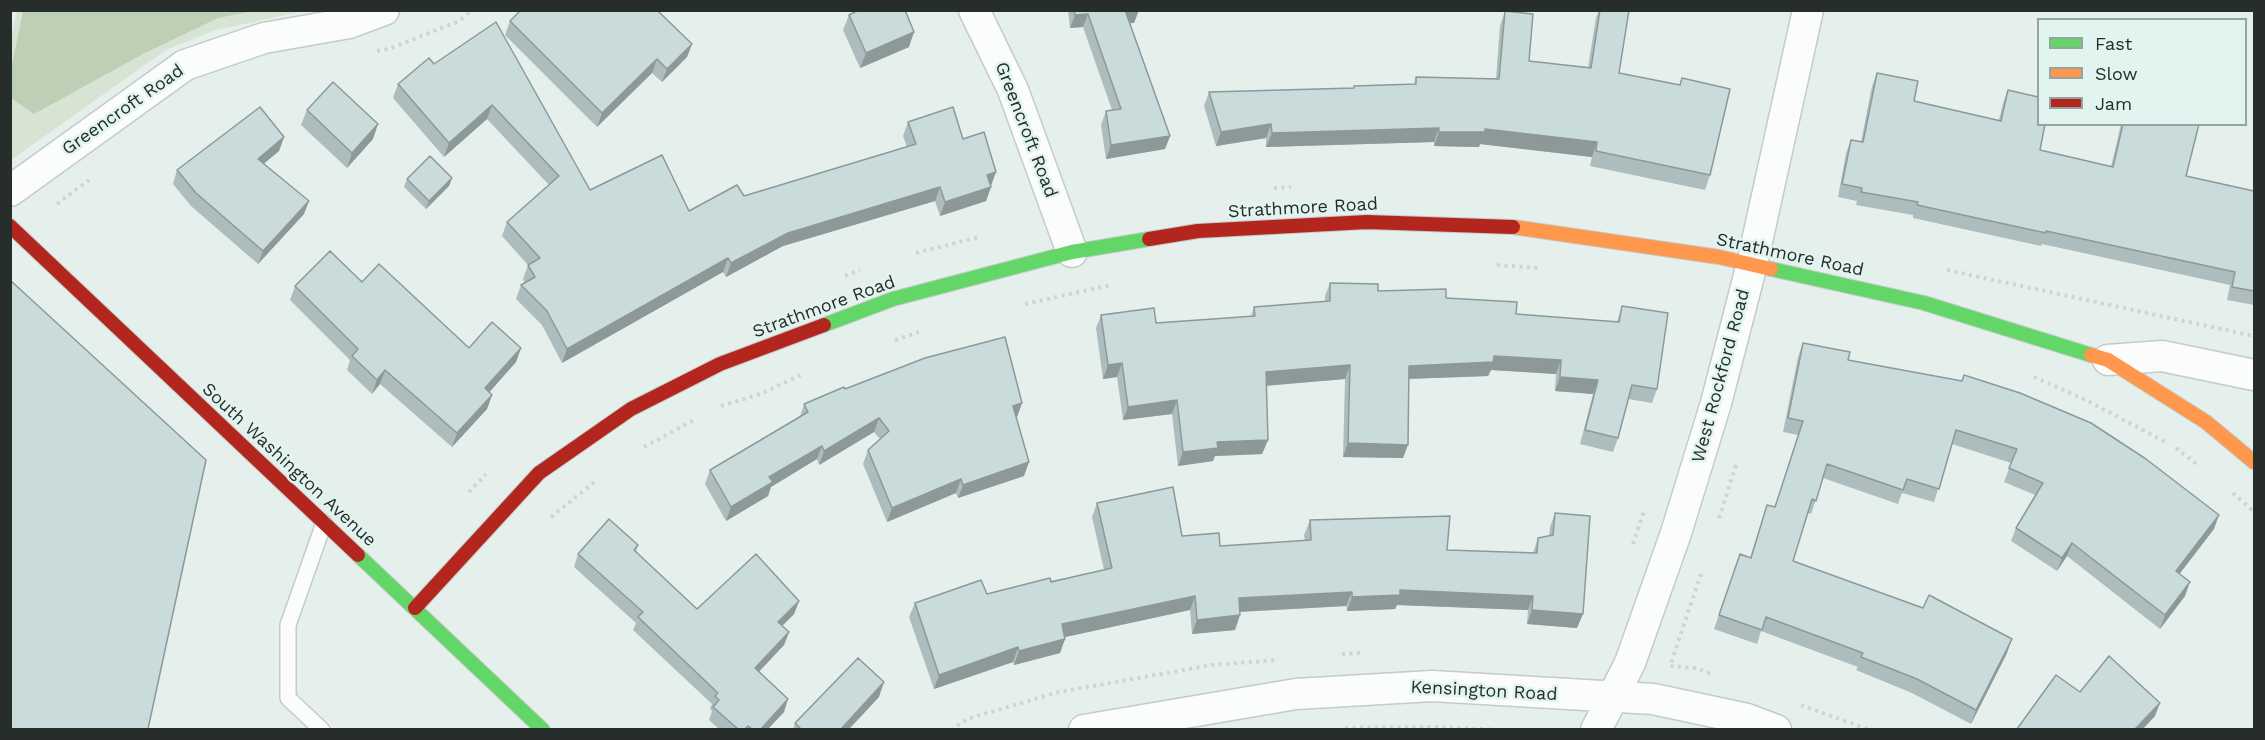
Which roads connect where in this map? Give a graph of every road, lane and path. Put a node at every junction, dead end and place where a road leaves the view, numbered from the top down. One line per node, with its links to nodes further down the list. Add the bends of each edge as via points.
1 (384, 10): 9 (street, Greencroft Road, via 349,23 264,38 185,65)
2 (472, 10): 5 (path, via 459,21)
3 (974, 10): 13 (street, Greencroft Road, via 1013,90)
4 (1808, 10): 16 (street, West Rockford Road)
5 (367, 54)
6 (94, 176): 10 (path)
7 (1293, 187): 8 (path)
8 (1270, 189)
9 (10, 191)
10 (57, 204)
11 (10, 226): 43 (street, South Washington Avenue)
12 (986, 235): 14 (path)
13 (1072, 252): 16 (street, Strathmore Road, via 1198,231 1367,222 1527,227); 47 (street, Strathmore Road, via 894,299 720,364 631,409 539,473)
14 (909, 255)
15 (1485, 264): 17 (path)
16 (1752, 264): 26 (street, Strathmore Road, via 1924,303); 52 (street, West Rockford Road, via 1716,403 1676,533 1630,663)
17 (1543, 268)
18 (865, 269): 20 (path)
19 (1944, 269): 24 (path)
20 (844, 276)
21 (1121, 283): 22 (path)
22 (1019, 306)
23 (929, 329): 25 (path)
24 (2254, 336)
25 (885, 343)
26 (2108, 360): 29 (street, via 2162,356); 33 (street, Strathmore Road, via 2206,422)
27 (810, 370): 30 (path, via 760,394)
28 (2027, 374): 36 (path, via 2174,447)
29 (2254, 375)
30 (713, 410)
31 (704, 416): 32 (path)
32 (636, 451)
33 (2254, 462)
34 (1736, 464): 42 (path)
35 (490, 471): 39 (path)
36 (2207, 473)
37 (598, 478): 44 (path)
38 (2232, 492): 41 (path)
39 (466, 496)
40 (1646, 504): 45 (path)
41 (2254, 512)
42 (1719, 520)
43 (324, 523): 47 (street, South Washington Avenue); 55 (lane, via 288,625 288,698)
44 (543, 523)
45 (1631, 549)
46 (1704, 565): 51 (path, via 1670,666 1695,668)
47 (415, 608): 56 (street, South Washington Avenue)
48 (1365, 653): 49 (path)
49 (1330, 655)
50 (1283, 659): 57 (path, via 1212,665 1059,693 967,719)
51 (1717, 676)
52 (1613, 697): 58 (street, Kensington Road, via 1432,686 1319,692); 60 (street, West Rockford Road); 61 (street, Kensington Road, via 1653,699)
53 (1793, 702): 62 (path)
54 (1341, 728): 59 (path)
55 (322, 729)
56 (543, 729)
57 (951, 729)
58 (1084, 729)
59 (1501, 729)
60 (1596, 729)
61 (1776, 729)
62 (1870, 729)

